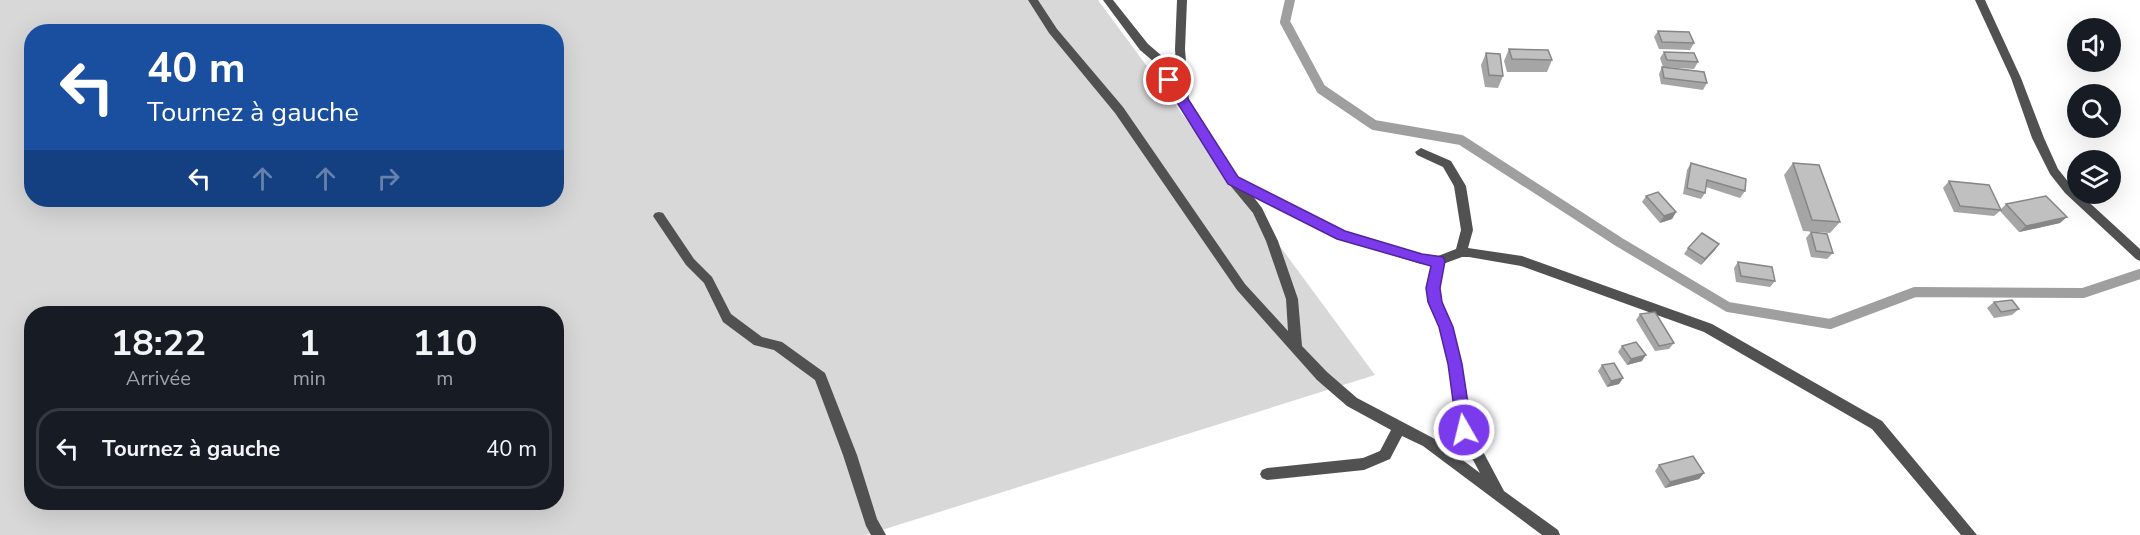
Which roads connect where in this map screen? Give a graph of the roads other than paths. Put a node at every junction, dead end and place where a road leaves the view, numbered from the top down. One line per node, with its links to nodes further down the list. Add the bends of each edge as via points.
1 (1033, 0): 12 (street, via 1053,31 1119,110 1241,287)
2 (1108, 0): 5 (street, via 1158,59)
3 (1182, 0): 5 (street)
4 (1980, 0): 10 (street, via 2054,171)
5 (1184, 100): 7 (street)
6 (1421, 153): 9 (street, via 1448,164 1460,186 1467,230)
7 (1233, 181): 11 (street, via 1341,235); 12 (street, via 1258,211 1272,242 1292,299)
8 (659, 216): 16 (street, via 690,262 708,280 727,318 758,341 778,346 820,377)
9 (1461, 252): 11 (street); 18 (street, via 1533,264 1708,328 1763,358 1877,425)
10 (2140, 256)
11 (1438, 261): 15 (street, via 1433,288 1435,302 1455,364 1464,430)
12 (1296, 346): 13 (street, via 1352,402)
13 (1400, 427): 14 (street, via 1385,455 1364,464); 15 (street, via 1428,442)
14 (1267, 474)
15 (1498, 494): 17 (street)
16 (879, 535)
17 (1553, 535)
18 (1970, 535)

